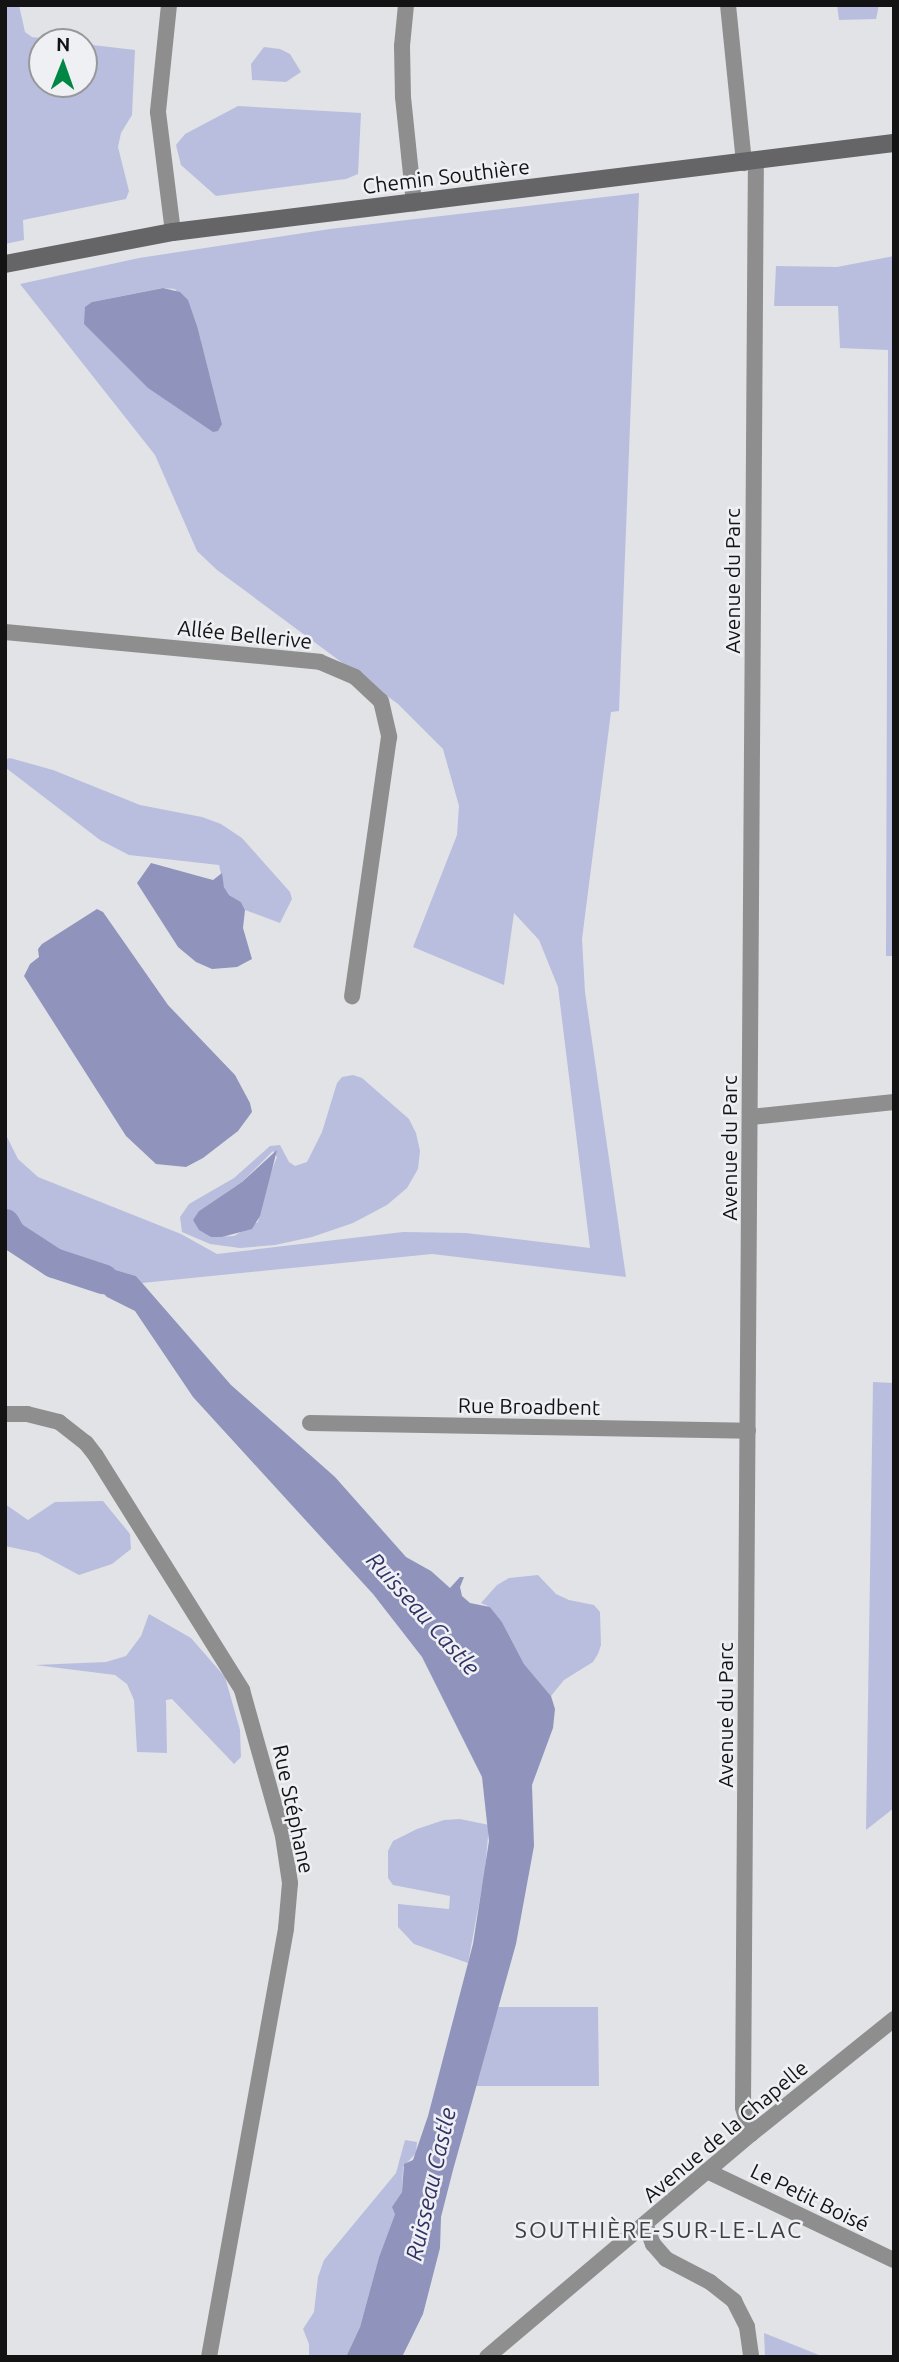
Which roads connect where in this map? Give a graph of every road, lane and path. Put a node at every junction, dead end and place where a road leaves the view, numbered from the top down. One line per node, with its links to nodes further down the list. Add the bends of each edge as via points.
1 (169, 5): 7 (street, via 158,105)
2 (406, 5): 6 (street, via 402,78)
3 (728, 5): 5 (street, Avenue du Parc)
4 (894, 143): 5 (street, Chemin Southière)
5 (750, 162): 6 (street, Chemin Southière); 12 (street, Avenue du Parc)
6 (414, 203): 7 (street, Chemin Southière)
7 (173, 232): 8 (street, Chemin Southière)
8 (5, 264)
9 (5, 632): 10 (street, Allée Bellerive, via 320,663 355,677 381,701 389,737)
10 (352, 996)
11 (894, 1102): 12 (street)
12 (751, 1116): 15 (street, Avenue du Parc)
13 (5, 1413): 21 (street, Rue Stéphane, via 27,1413 60,1422 96,1456 238,1681 250,1709 283,1836 290,1883 286,1929)
14 (310, 1423): 15 (street, Rue Broadbent)
15 (748, 1431): 17 (street, Avenue du Parc, via 743,2107)
16 (894, 2019): 17 (street, Avenue de la Chapelle)
17 (751, 2134): 18 (street, Avenue de la Chapelle)
18 (707, 2171): 19 (street, Avenue de la Chapelle); 20 (street, Le Petit Boisé)
19 (645, 2224): 22 (street, Avenue de la Chapelle); 23 (street, via 666,2259 710,2282 734,2301 747,2327)
20 (894, 2260)
21 (209, 2357)
22 (487, 2357)
23 (751, 2357)

